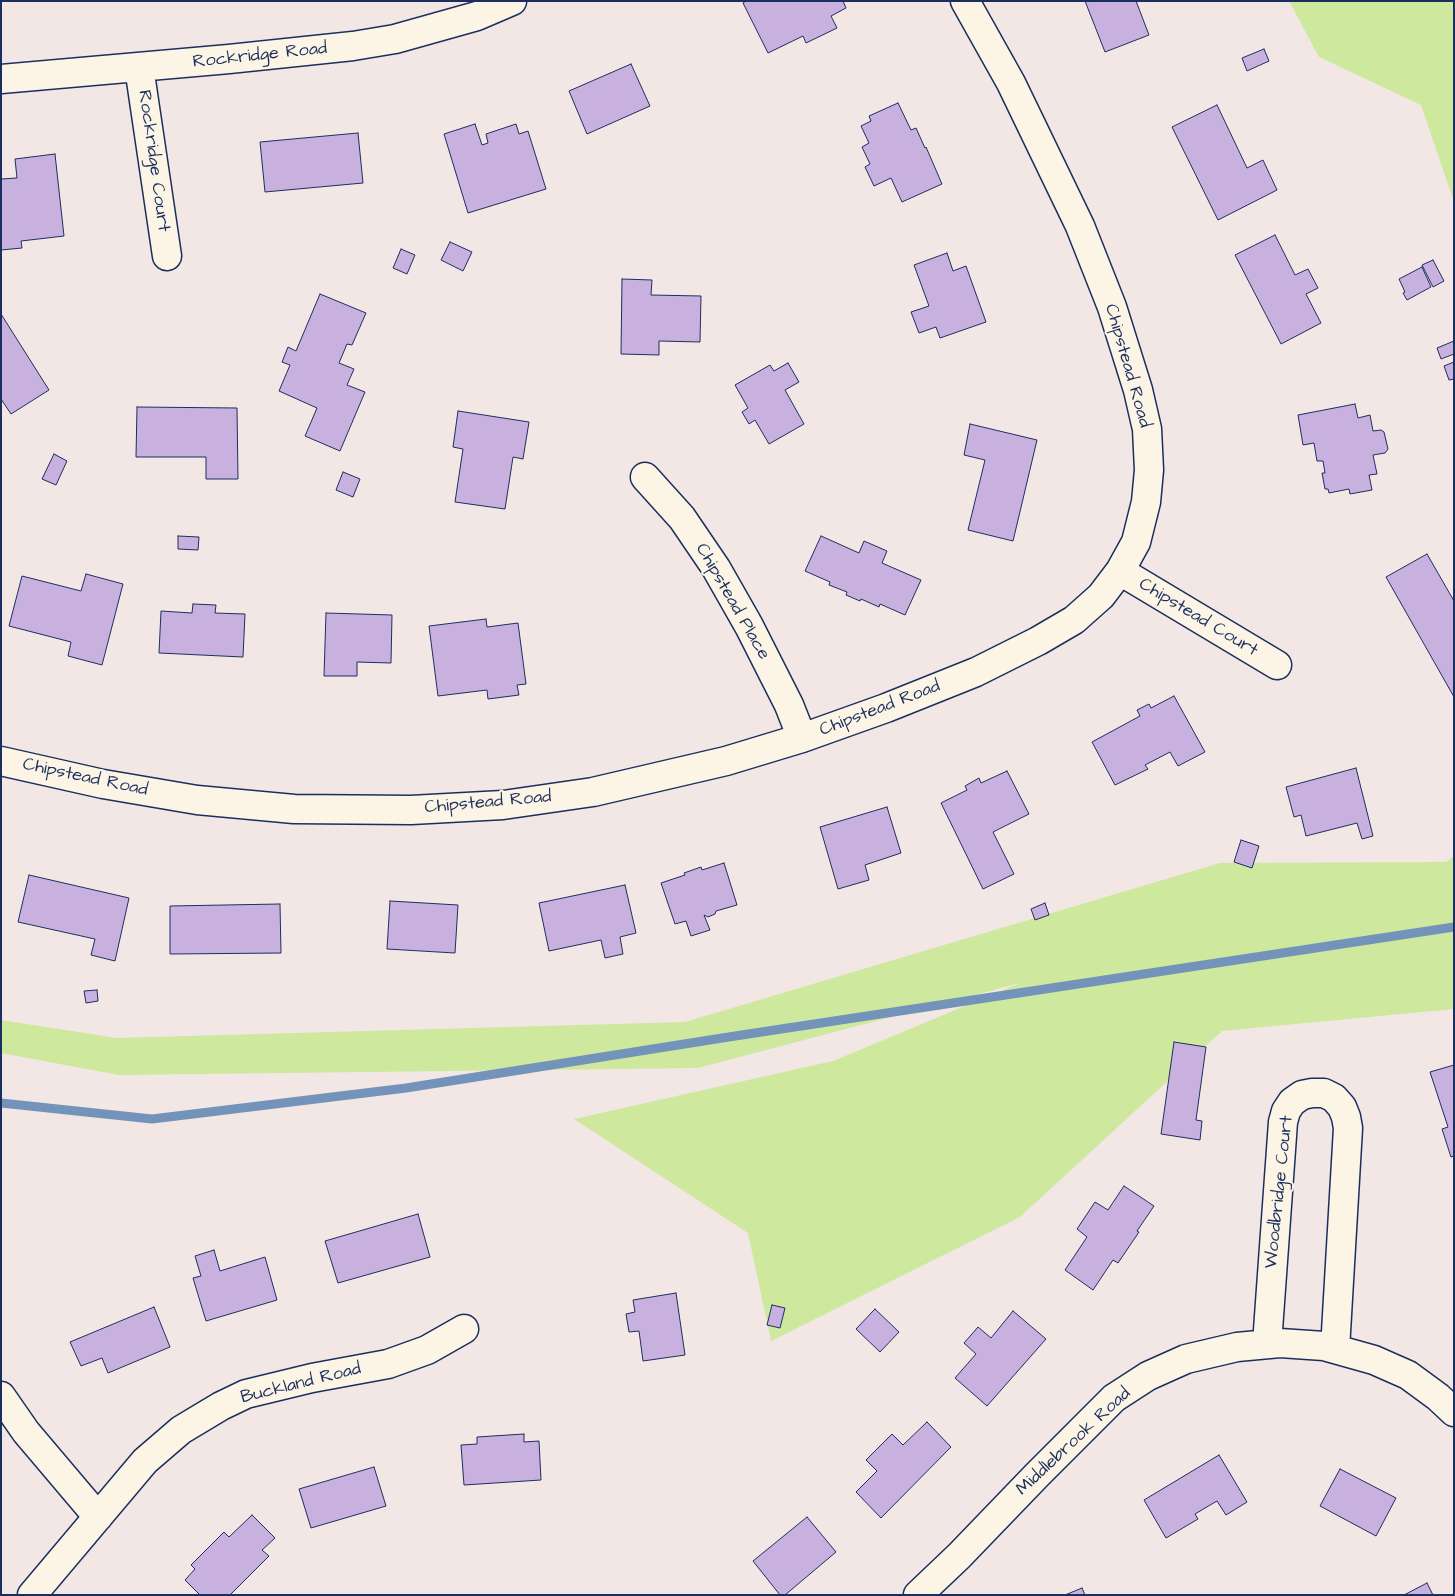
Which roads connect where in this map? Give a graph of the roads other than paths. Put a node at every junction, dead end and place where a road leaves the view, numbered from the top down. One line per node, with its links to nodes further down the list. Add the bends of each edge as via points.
1 (512, 1): 3 (street, Rockridge Road, via 477,16 395,39)
2 (964, 1): 7 (street, Chipstead Road, via 1011,82 1080,226 1112,307 1138,390 1147,429 1150,470 1136,542)
3 (139, 67): 4 (street, Rockridge Road); 5 (street, Rockridge Court)
4 (1, 79)
5 (167, 256)
6 (645, 477): 9 (street, Chipstead Place, via 682,518 716,568 789,705)
7 (1120, 571): 8 (street, Chipstead Court); 9 (street, Chipstead Road, via 1101,596 1074,620 1038,641 976,672)
8 (1276, 665)
9 (802, 738): 10 (street, Chipstead Road, via 726,761 593,792 502,805 411,810 294,809 197,800 103,784)
10 (1, 761)
11 (464, 1329): 16 (street, Buckland Road, via 427,1350 388,1364 246,1394 221,1406 181,1430 145,1461)
12 (1267, 1344): 13 (street, Middlebrook Road); 13 (street, Woodbridge Court, via 1283,1122 1292,1102 1312,1093 1334,1098 1342,1106 1348,1128); 18 (street, Middlebrook Road, via 1237,1347 1186,1359 1148,1376 1114,1398)
13 (1335, 1349): 15 (street, Middlebrook Road, via 1374,1360 1408,1375)
14 (1, 1396): 16 (street, via 26,1432)
15 (1454, 1412)
16 (98, 1517): 17 (street, Buckland Road)
17 (32, 1595)
18 (918, 1595)

